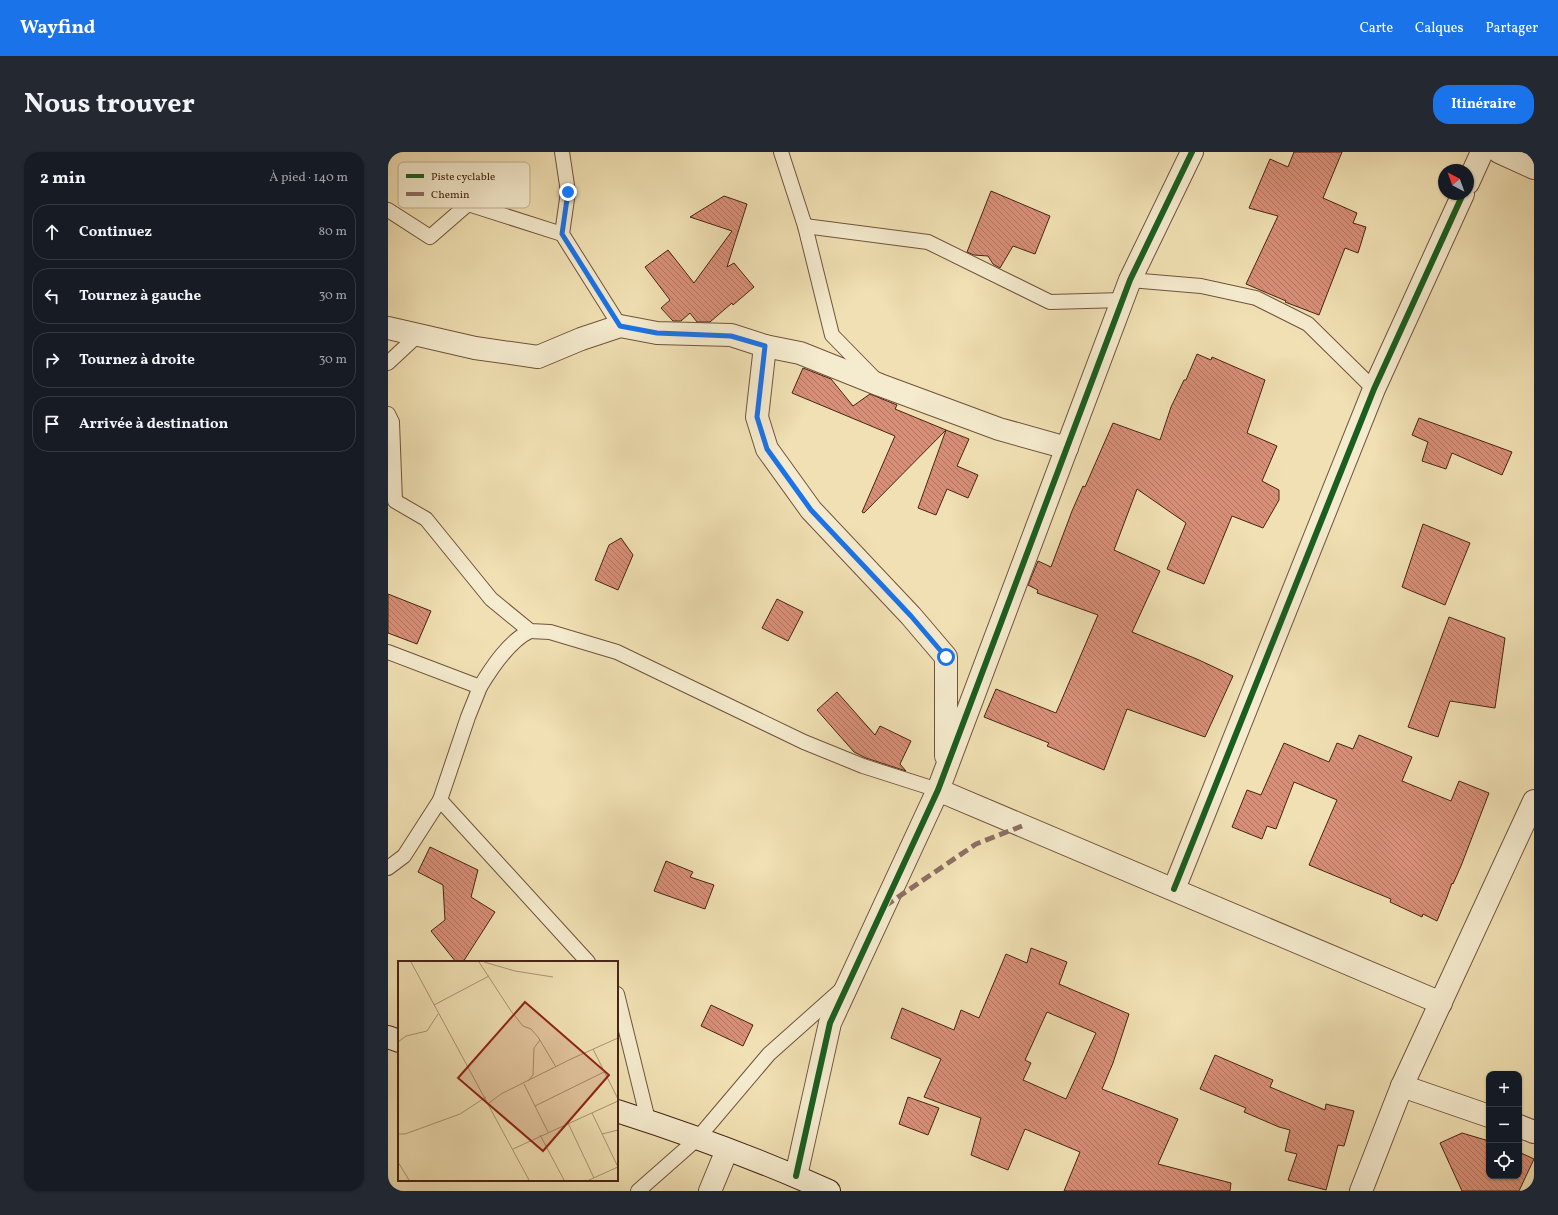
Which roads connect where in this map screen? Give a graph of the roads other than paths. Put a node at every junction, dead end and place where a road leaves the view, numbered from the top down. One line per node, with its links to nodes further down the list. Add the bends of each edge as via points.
1 (562, 152): 13 (lane, via 568,192)
2 (781, 152): 12 (lane)
3 (1192, 152): 14 (street)
4 (1482, 152): 7 (street)
5 (1499, 152): 6 (street)
6 (1534, 168)
7 (1474, 170)
8 (1460, 200): 22 (street)
9 (463, 208): 11 (lane, via 430,237)
10 (481, 208): 13 (lane)
11 (388, 210)
12 (805, 226): 15 (lane, via 928,242 1050,302); 21 (lane, via 832,335)
13 (562, 234): 16 (lane)
14 (1130, 280): 15 (street); 22 (lane, via 1200,286 1256,298 1308,324)
15 (1122, 300): 24 (street)
16 (620, 326): 18 (street, via 538,357 474,348); 19 (street, via 657,333 731,336)
17 (388, 328): 18 (street)
18 (418, 335): 20 (lane)
19 (765, 346): 21 (street, via 800,353); 28 (street, via 757,417 767,449 811,510 946,657)
20 (388, 364)
21 (880, 385): 24 (street, via 999,429)
22 (1374, 389): 33 (street)
23 (388, 414): 25 (lane, via 392,422 395,501 426,519 491,599)
24 (1067, 448): 28 (street)
25 (530, 631): 27 (lane, via 521,635 493,666); 29 (lane, via 550,632 617,652 804,742 863,766)
26 (388, 652): 27 (lane)
27 (480, 687): 30 (lane)
28 (946, 769): 29 (street)
29 (938, 790): 33 (street); 35 (street)
30 (440, 800): 32 (lane, via 404,856); 34 (lane)
31 (1534, 801): 37 (street)
32 (388, 868)
33 (1174, 889): 37 (street)
34 (587, 961)
35 (848, 983): 44 (lane, via 769,1054); 46 (street, via 830,1023)
36 (618, 998): 41 (lane)
37 (1441, 1003): 38 (street)
38 (1402, 1086): 40 (street); 50 (street)
39 (618, 1111): 41 (street)
40 (1486, 1115)
41 (648, 1120): 44 (street)
42 (1522, 1127): 43 (street)
43 (1534, 1132)
44 (697, 1139): 45 (street); 47 (lane)
45 (727, 1150): 46 (street); 48 (street)
46 (796, 1176): 49 (street)
47 (638, 1191)
48 (710, 1191)
49 (829, 1191)
50 (1361, 1191)

